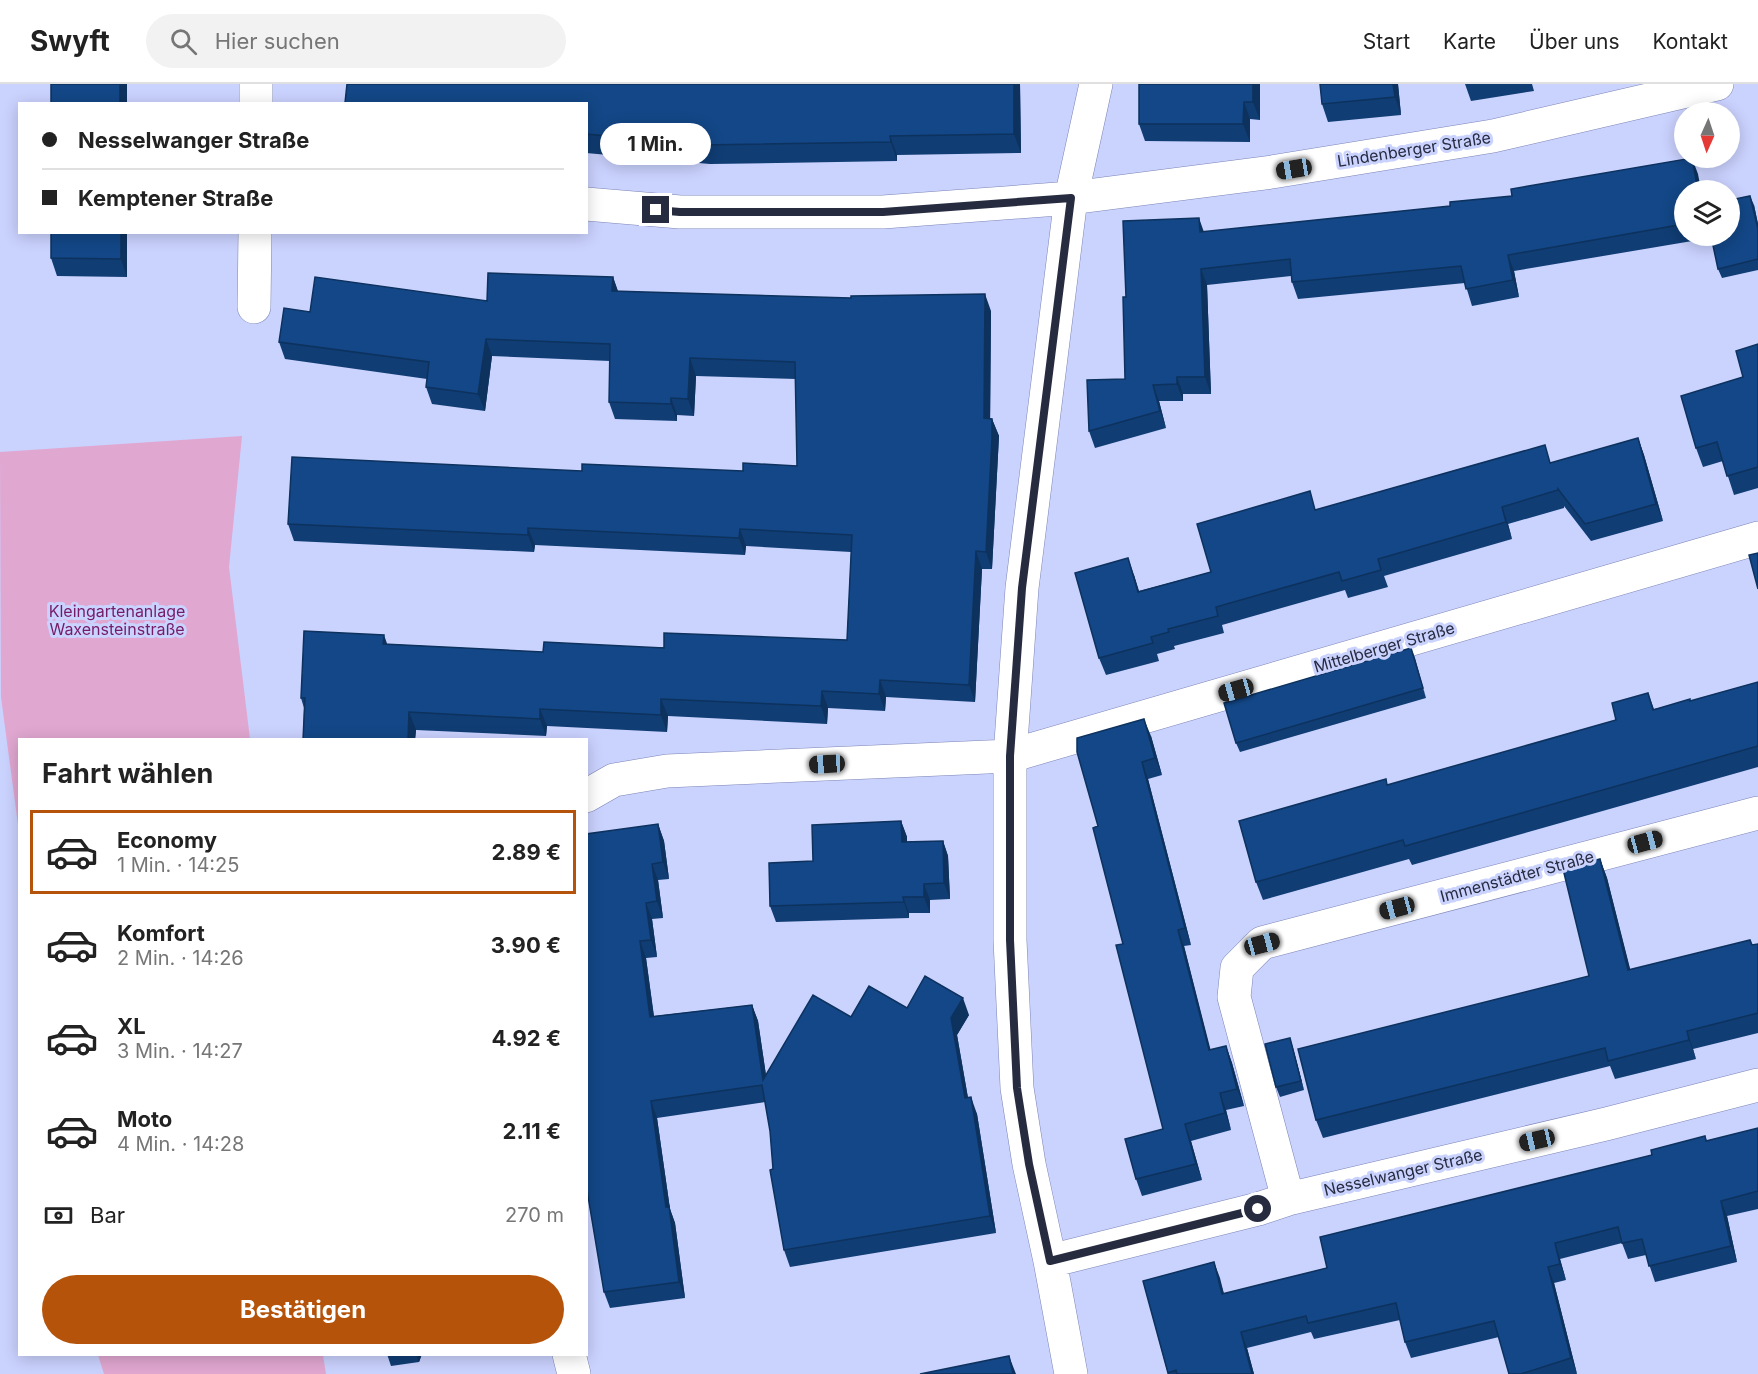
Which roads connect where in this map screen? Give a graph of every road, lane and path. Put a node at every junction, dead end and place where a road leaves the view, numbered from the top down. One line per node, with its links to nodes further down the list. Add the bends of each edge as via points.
1 (256, 84): 4 (street)
2 (1096, 84): 5 (street)
3 (1716, 84): 5 (street, Lindenberger Straße, via 1492,136 1272,172)
4 (256, 102)
5 (1071, 198): 6 (street, Lindenberger Straße, via 883,212 680,212); 10 (street, via 1022,588)
6 (588, 204)
7 (255, 234): 8 (street)
8 (254, 307)
9 (1758, 538): 10 (street, Mittelberger Straße)
10 (1010, 756): 11 (street, Mittelberger Straße, via 667,771 614,780); 15 (street, via 1010,940 1017,1088)
11 (588, 795)
12 (1758, 813): 14 (street, Immenstädter Straße, via 1262,944 1237,968 1234,997)
13 (1758, 1085): 14 (street, Nesselwanger Straße)
14 (1288, 1199): 15 (street, Nesselwanger Straße)
15 (1050, 1261): 18 (street)
16 (570, 1356): 17 (street)
17 (574, 1374)
18 (1071, 1374)

